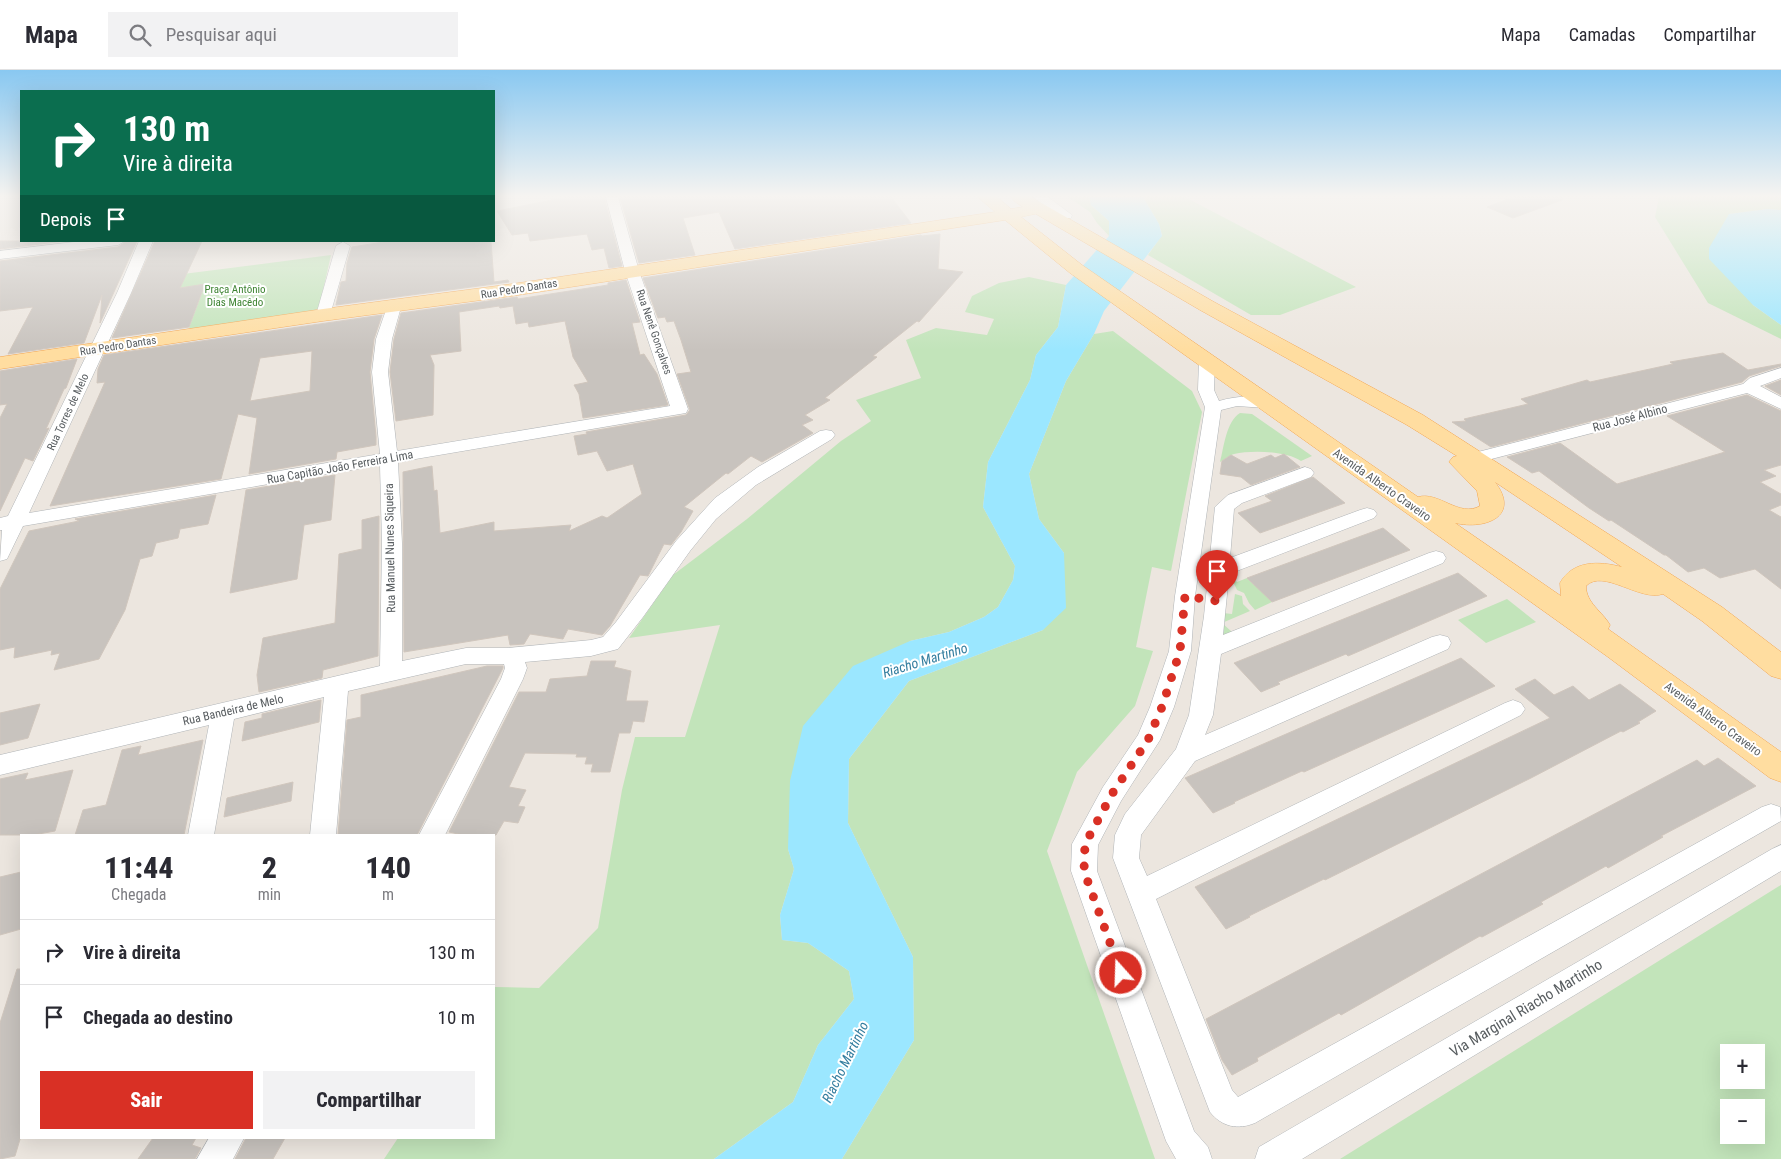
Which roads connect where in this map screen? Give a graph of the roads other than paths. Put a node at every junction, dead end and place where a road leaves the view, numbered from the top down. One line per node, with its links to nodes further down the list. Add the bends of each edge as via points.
1 (61, 248): 8 (street)
2 (143, 248): 12 (street, Rua Torres de Melo)
3 (342, 248): 11 (street)
4 (626, 248): 9 (street, Rua Nenê Gonçalves)
5 (786, 248): 9 (main road, Rua Pedro Dantas)
6 (1048, 248): 13 (main road, Avenida Alberto Craveiro)
7 (1105, 248): 21 (main road)
8 (0, 255)
9 (632, 271): 10 (main road, Rua Pedro Dantas); 20 (street, Rua Nenê Gonçalves)
10 (394, 307): 11 (main road, Rua Pedro Dantas); 25 (street, Rua Manuel Nunes Siqueira, via 384,339 380,372)
11 (322, 315): 12 (main road, Rua Pedro Dantas)
12 (97, 350): 14 (main road, Rua Pedro Dantas); 28 (street, Rua Torres de Melo)
13 (1207, 360): 17 (main road, Avenida Alberto Craveiro); 19 (street, via 1206,390)
14 (0, 363)
15 (1779, 369): 16 (street, Rua José Albino)
16 (1749, 387): 18 (street); 24 (street, Rua José Albino)
17 (1266, 402): 19 (street, via 1237,401); 23 (main road, Avenida Alberto Craveiro)
18 (1781, 404)
19 (1213, 406): 32 (street)
20 (680, 409): 25 (street, Rua Capitão João Ferreira Lima)
21 (1415, 420): 23 (main road, via 1487,488 1492,497 1492,510 1470,517 1443,511); 24 (main road)
22 (826, 434): 38 (street, Rua Bandeira de Melo, via 766,469 710,514 610,642 592,648)
23 (1345, 458): 37 (main road, Avenida Alberto Craveiro)
24 (1476, 458): 34 (main road)
25 (389, 459): 28 (street, Rua Capitão João Ferreira Lima); 40 (street, Rua Manuel Nunes Siqueira)
26 (1305, 473): 31 (street, via 1229,502 1225,507)
27 (1367, 514): 31 (street)
28 (8, 522): 29 (street, Rua Torres de Melo)
29 (0, 554)
30 (1436, 558): 36 (street)
31 (1221, 569): 33 (street)
32 (1185, 596): 33 (street); 55 (street, via 1180,651 1162,707 1148,740 1112,794 1085,844 1084,871 1182,1141)
33 (1217, 601): 36 (street)
34 (1712, 614): 37 (main road, via 1621,576 1598,572 1581,575 1573,583 1574,598); 39 (main road)
35 (1440, 643): 44 (street)
36 (1211, 649): 44 (street, via 1201,715)
37 (1618, 650): 46 (main road, Avenida Alberto Craveiro)
38 (507, 656): 40 (street, Rua Bandeira de Melo, via 466,656); 50 (street, via 516,664 512,679)
39 (1781, 668)
40 (391, 672): 41 (street, Rua Bandeira de Melo)
41 (337, 685): 43 (street, Rua Bandeira de Melo); 49 (street)
42 (1513, 709): 52 (street)
43 (223, 712): 45 (street, Rua Bandeira de Melo); 48 (street)
44 (1186, 754): 52 (street, via 1152,797 1128,835 1126,858)
45 (0, 765)
46 (1781, 769)
47 (1771, 815): 52 (street, via 1244,1112 1235,1113 1221,1101)
48 (201, 834)
49 (323, 834)
50 (433, 834)
51 (1781, 857): 56 (street, Via Marginal Riacho Martinho)
52 (1140, 893)
53 (227, 1139): 54 (street)
54 (213, 1159)
55 (1196, 1159)
56 (1271, 1159)

